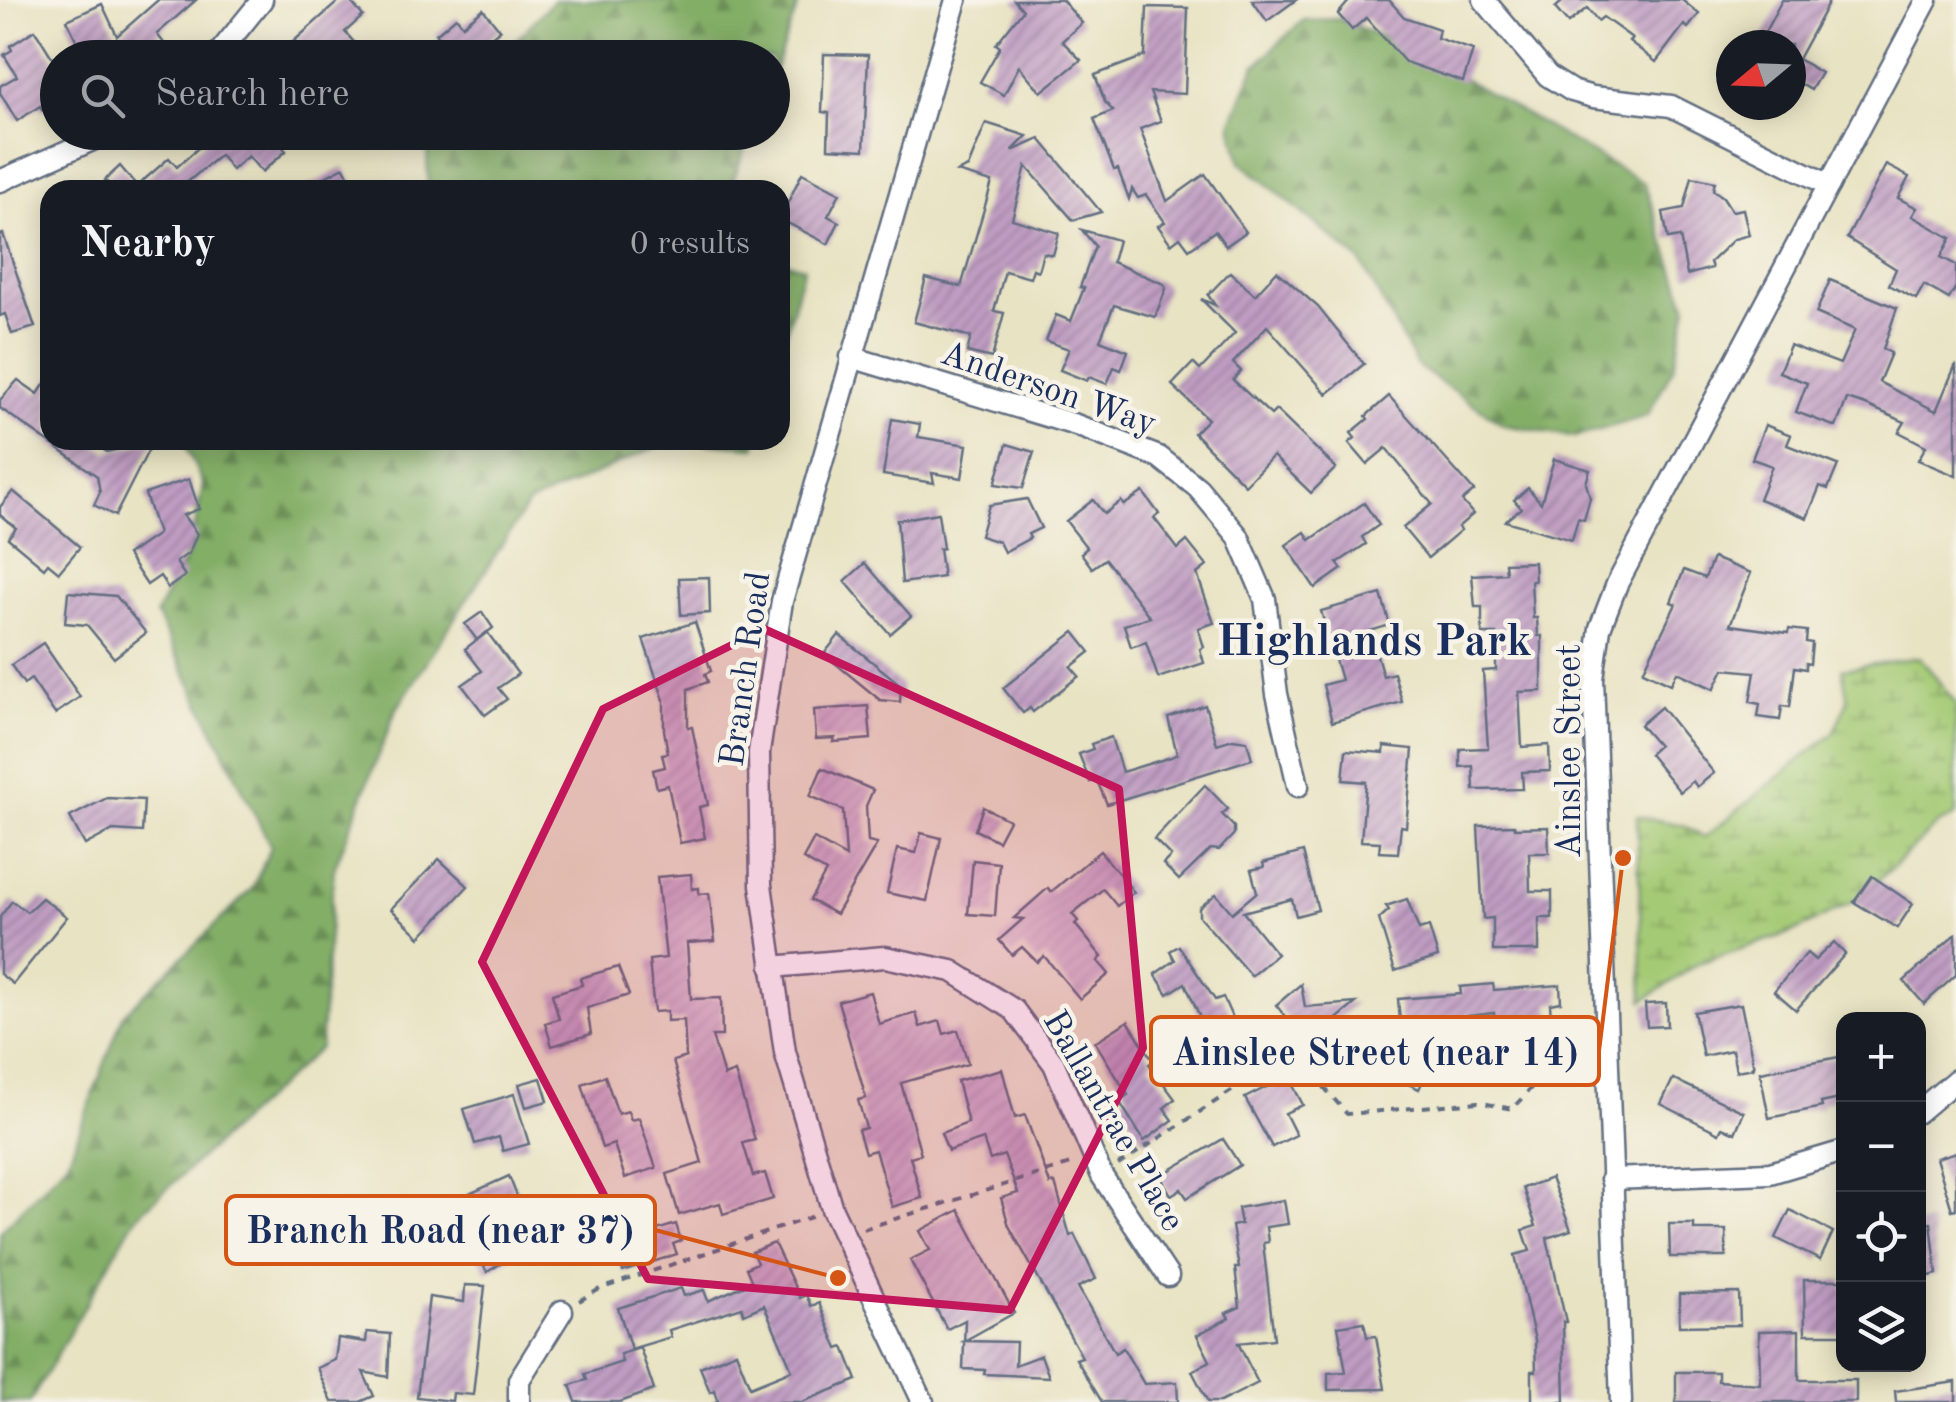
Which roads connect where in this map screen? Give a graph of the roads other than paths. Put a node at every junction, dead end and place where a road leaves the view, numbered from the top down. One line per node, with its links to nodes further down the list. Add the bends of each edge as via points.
1 (262, 0): 5 (street)
2 (956, 0): 9 (street, Branch Road)
3 (1484, 0): 8 (street, via 1548,76 1572,92 1671,106)
4 (1927, 0): 8 (street, Ainslee Street)
5 (230, 40)
6 (70, 150): 7 (street)
7 (0, 181)
8 (1829, 185): 15 (street, Ainslee Street, via 1616,584 1600,628 1594,680)
9 (851, 357): 10 (street, Anderson Way, via 1076,424 1159,456 1198,488 1238,536 1265,599); 11 (street, Branch Road, via 782,601 759,752 761,884)
10 (1298, 786)
11 (772, 967): 16 (street, Ballantrae Place, via 885,957 952,971 1014,1010 1054,1064 1097,1166); 19 (street, Branch Road, via 785,1052 832,1209)
12 (1956, 1080): 13 (street)
13 (1926, 1105)
14 (1836, 1153): 15 (street, via 1770,1173)
15 (1611, 1180): 20 (street, Ainslee Street)
16 (1168, 1276)
17 (562, 1310): 18 (street, via 520,1380)
18 (519, 1402)
19 (923, 1402)
20 (1621, 1402)

